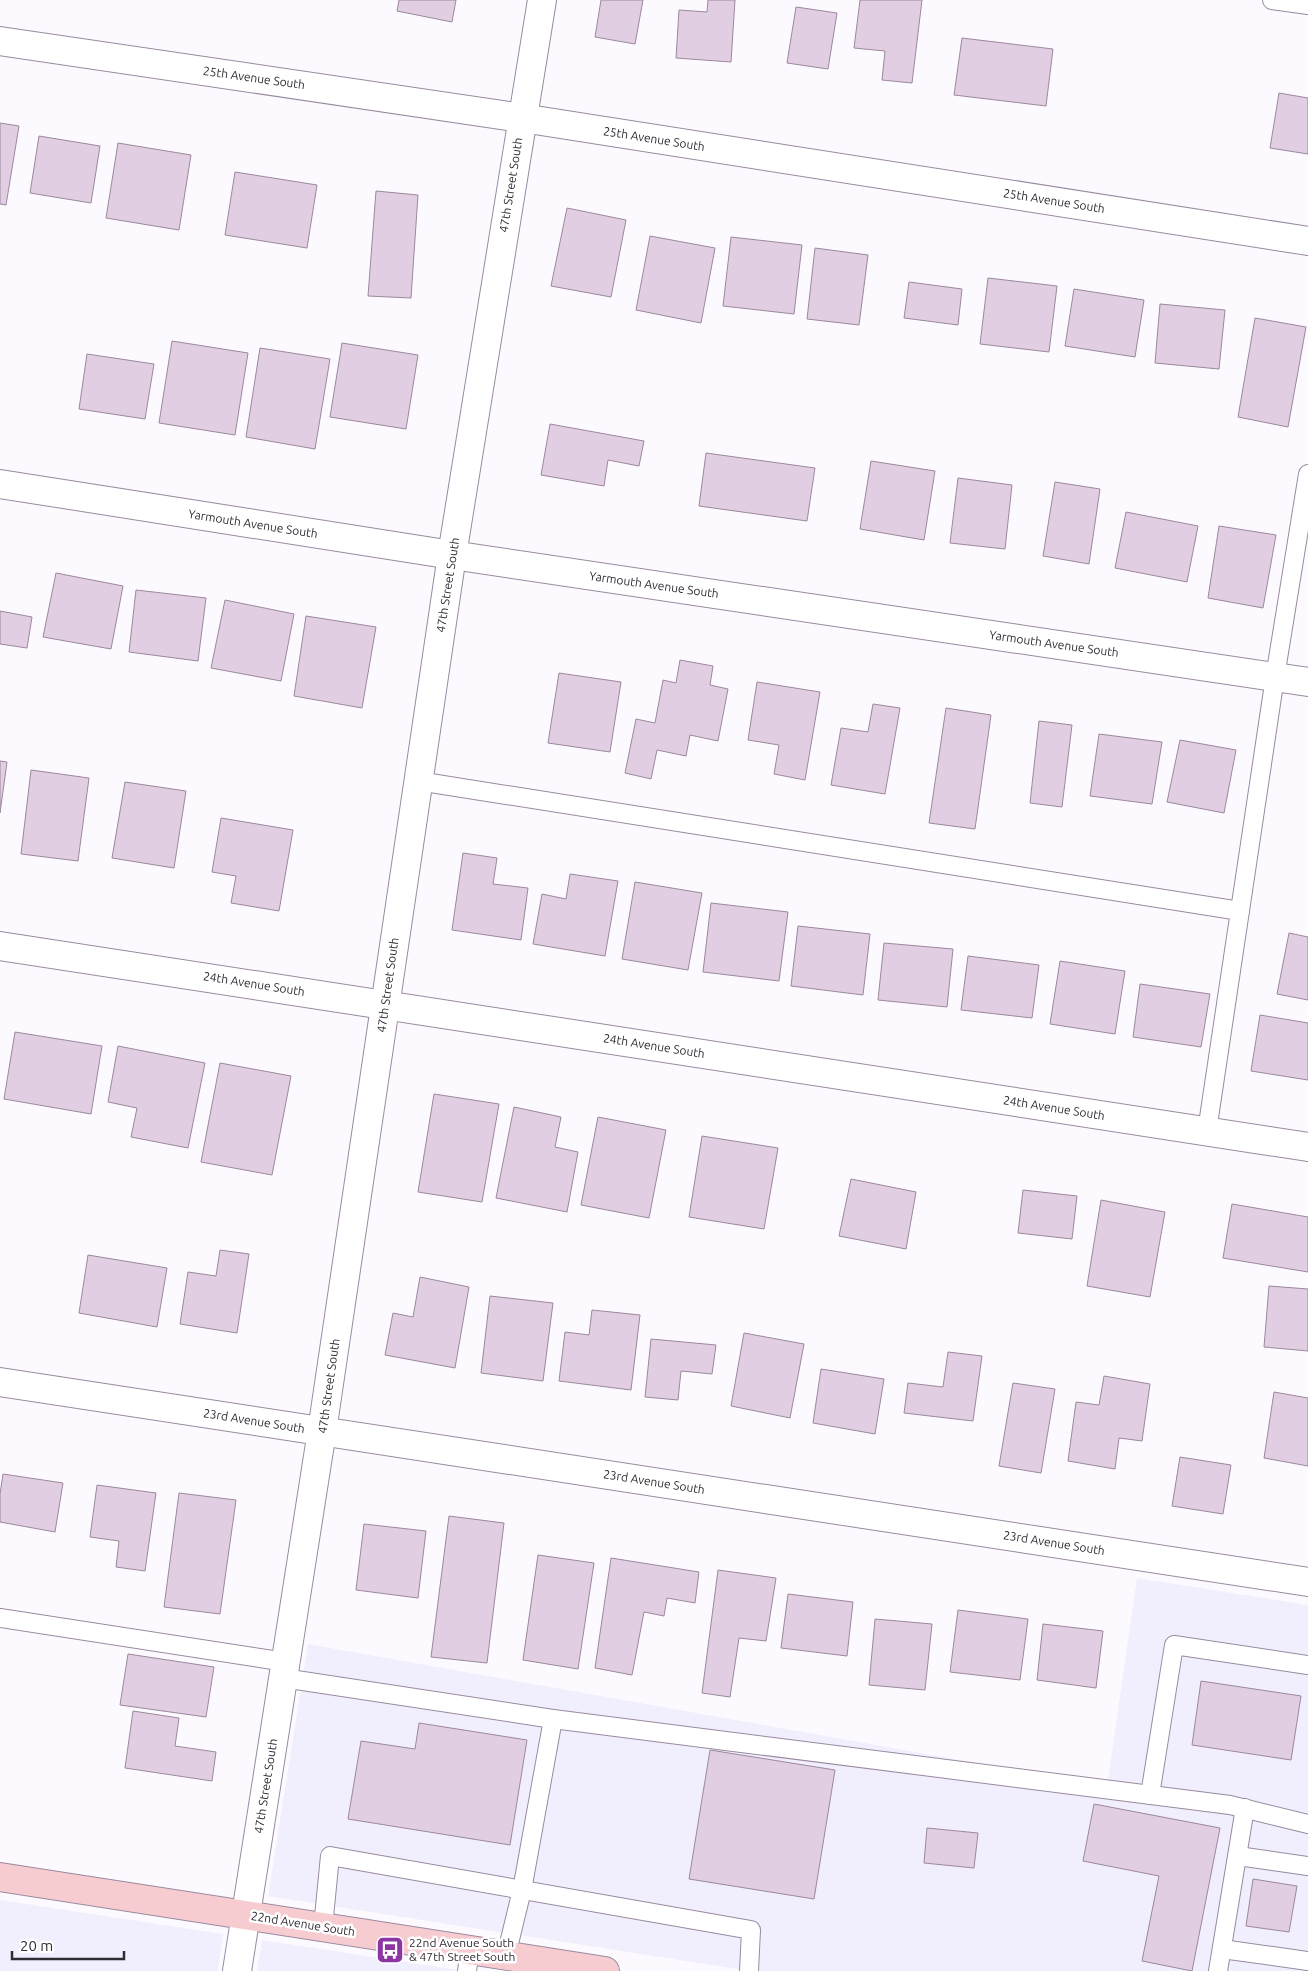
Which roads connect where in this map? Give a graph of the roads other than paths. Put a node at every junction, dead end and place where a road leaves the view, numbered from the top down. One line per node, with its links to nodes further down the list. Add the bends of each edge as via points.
1 (542, 0): 5 (street, 47th Street South)
2 (1272, 0): 3 (lane)
3 (1308, 5)
4 (0, 41): 5 (street, 25th Avenue South)
5 (522, 118): 6 (street, 25th Avenue South); 9 (street, 47th Street South)
6 (1308, 240)
7 (1308, 474): 10 (lane)
8 (0, 484): 9 (street, Yarmouth Avenue South)
9 (452, 555): 10 (street, Yarmouth Avenue South); 12 (street, 47th Street South)
10 (1275, 677): 11 (street, Yarmouth Avenue South); 13 (lane)
11 (1308, 682)
12 (418, 781): 13 (lane); 15 (street, 47th Street South)
13 (1240, 911): 16 (lane)
14 (0, 946): 15 (street, 24th Avenue South)
15 (385, 1004): 16 (street, 24th Avenue South); 19 (street, 47th Street South)
16 (1206, 1132): 17 (street, 24th Avenue South)
17 (1308, 1147)
18 (0, 1382): 19 (street, 23rd Avenue South)
19 (322, 1431): 20 (street, 23rd Avenue South); 23 (street, 47th Street South)
20 (1308, 1582)
21 (0, 1618): 23 (lane)
22 (1308, 1665): 25 (lane, via 1174,1645)
23 (284, 1670): 24 (lane); 32 (street, 47th Street South)
24 (553, 1719): 25 (lane); 31 (lane)
25 (1150, 1795): 26 (lane)
26 (1245, 1808): 27 (lane); 28 (lane)
27 (1307, 1819)
28 (1238, 1856): 29 (lane); 34 (lane)
29 (1308, 1866)
30 (0, 1877): 32 (main road, 22nd Avenue South)
31 (522, 1890): 33 (lane, via 330,1856); 35 (lane); 40 (lane, via 751,1930)
32 (246, 1915): 33 (main road, 22nd Avenue South); 38 (street, 47th Street South)
33 (323, 1927): 36 (main road, 22nd Avenue South)
34 (1222, 1949): 37 (lane); 41 (lane)
35 (506, 1956): 36 (main road, 22nd Avenue South); 39 (main road, 22nd Avenue South)
36 (469, 1960)
37 (1308, 1961)
38 (237, 1971)
39 (605, 1971)
40 (749, 1971)
41 (1218, 1971)

